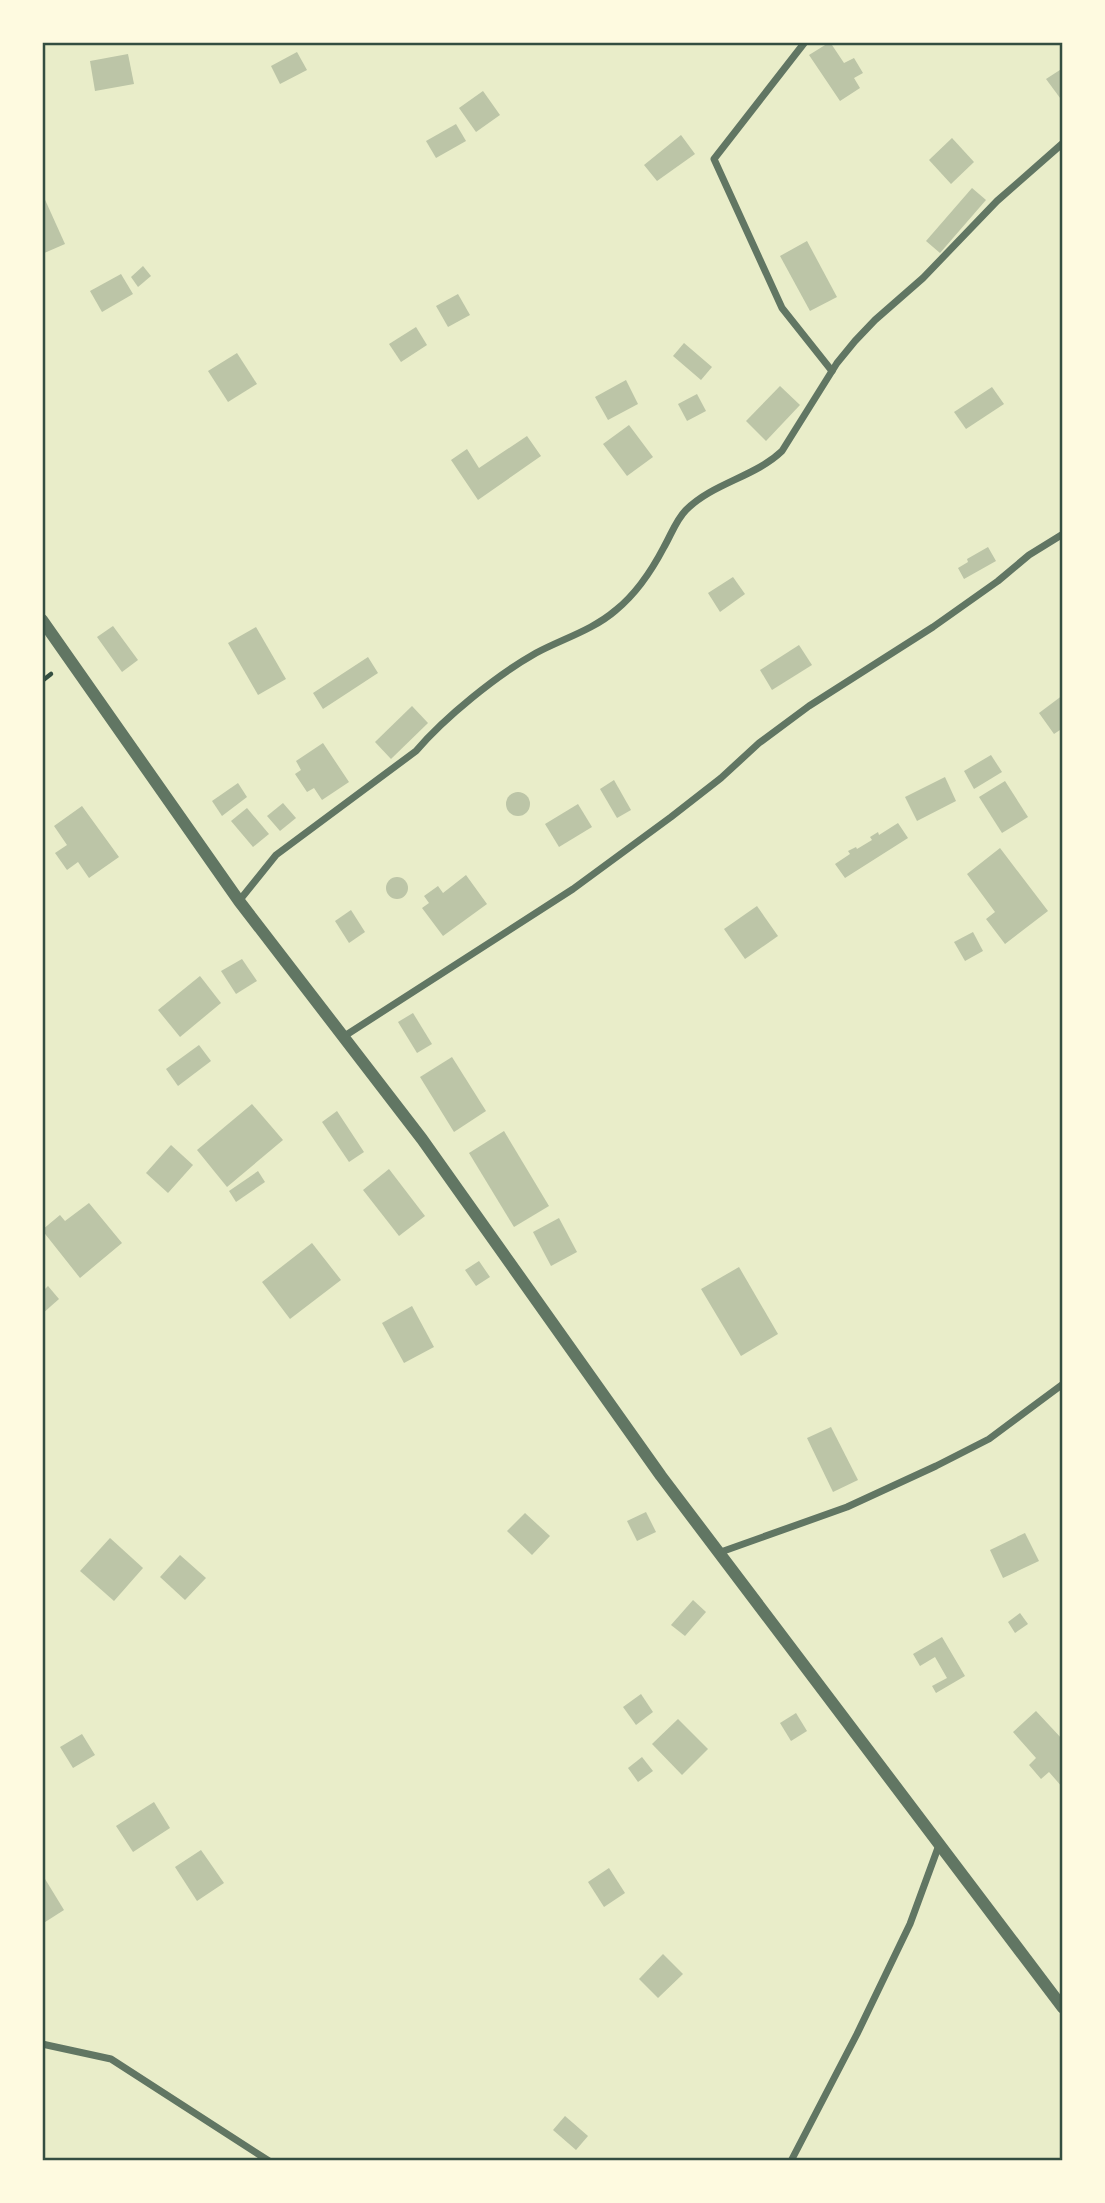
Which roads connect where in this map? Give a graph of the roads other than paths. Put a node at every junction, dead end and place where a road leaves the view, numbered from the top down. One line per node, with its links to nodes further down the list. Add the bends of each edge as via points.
1 (805, 42): 3 (street, via 714,159 782,308)
2 (1063, 144): 3 (street, via 875,320)
3 (832, 371): 6 (street, via 782,451 686,510 653,567 617,610 536,653 491,684 416,751 276,855)
4 (1063, 534): 7 (street, via 933,627 808,706 681,810 573,889)
5 (42, 620): 6 (street)
6 (239, 901): 7 (street)
7 (342, 1037): 9 (street, via 422,1139)
8 (1063, 1384): 9 (street, via 989,1438 936,1466 847,1507)
9 (718, 1553): 10 (street)
10 (939, 1845): 11 (street); 14 (street, via 910,1924)
11 (1063, 2008)
12 (42, 2044): 13 (street, via 111,2059)
13 (270, 2161)
14 (791, 2161)

